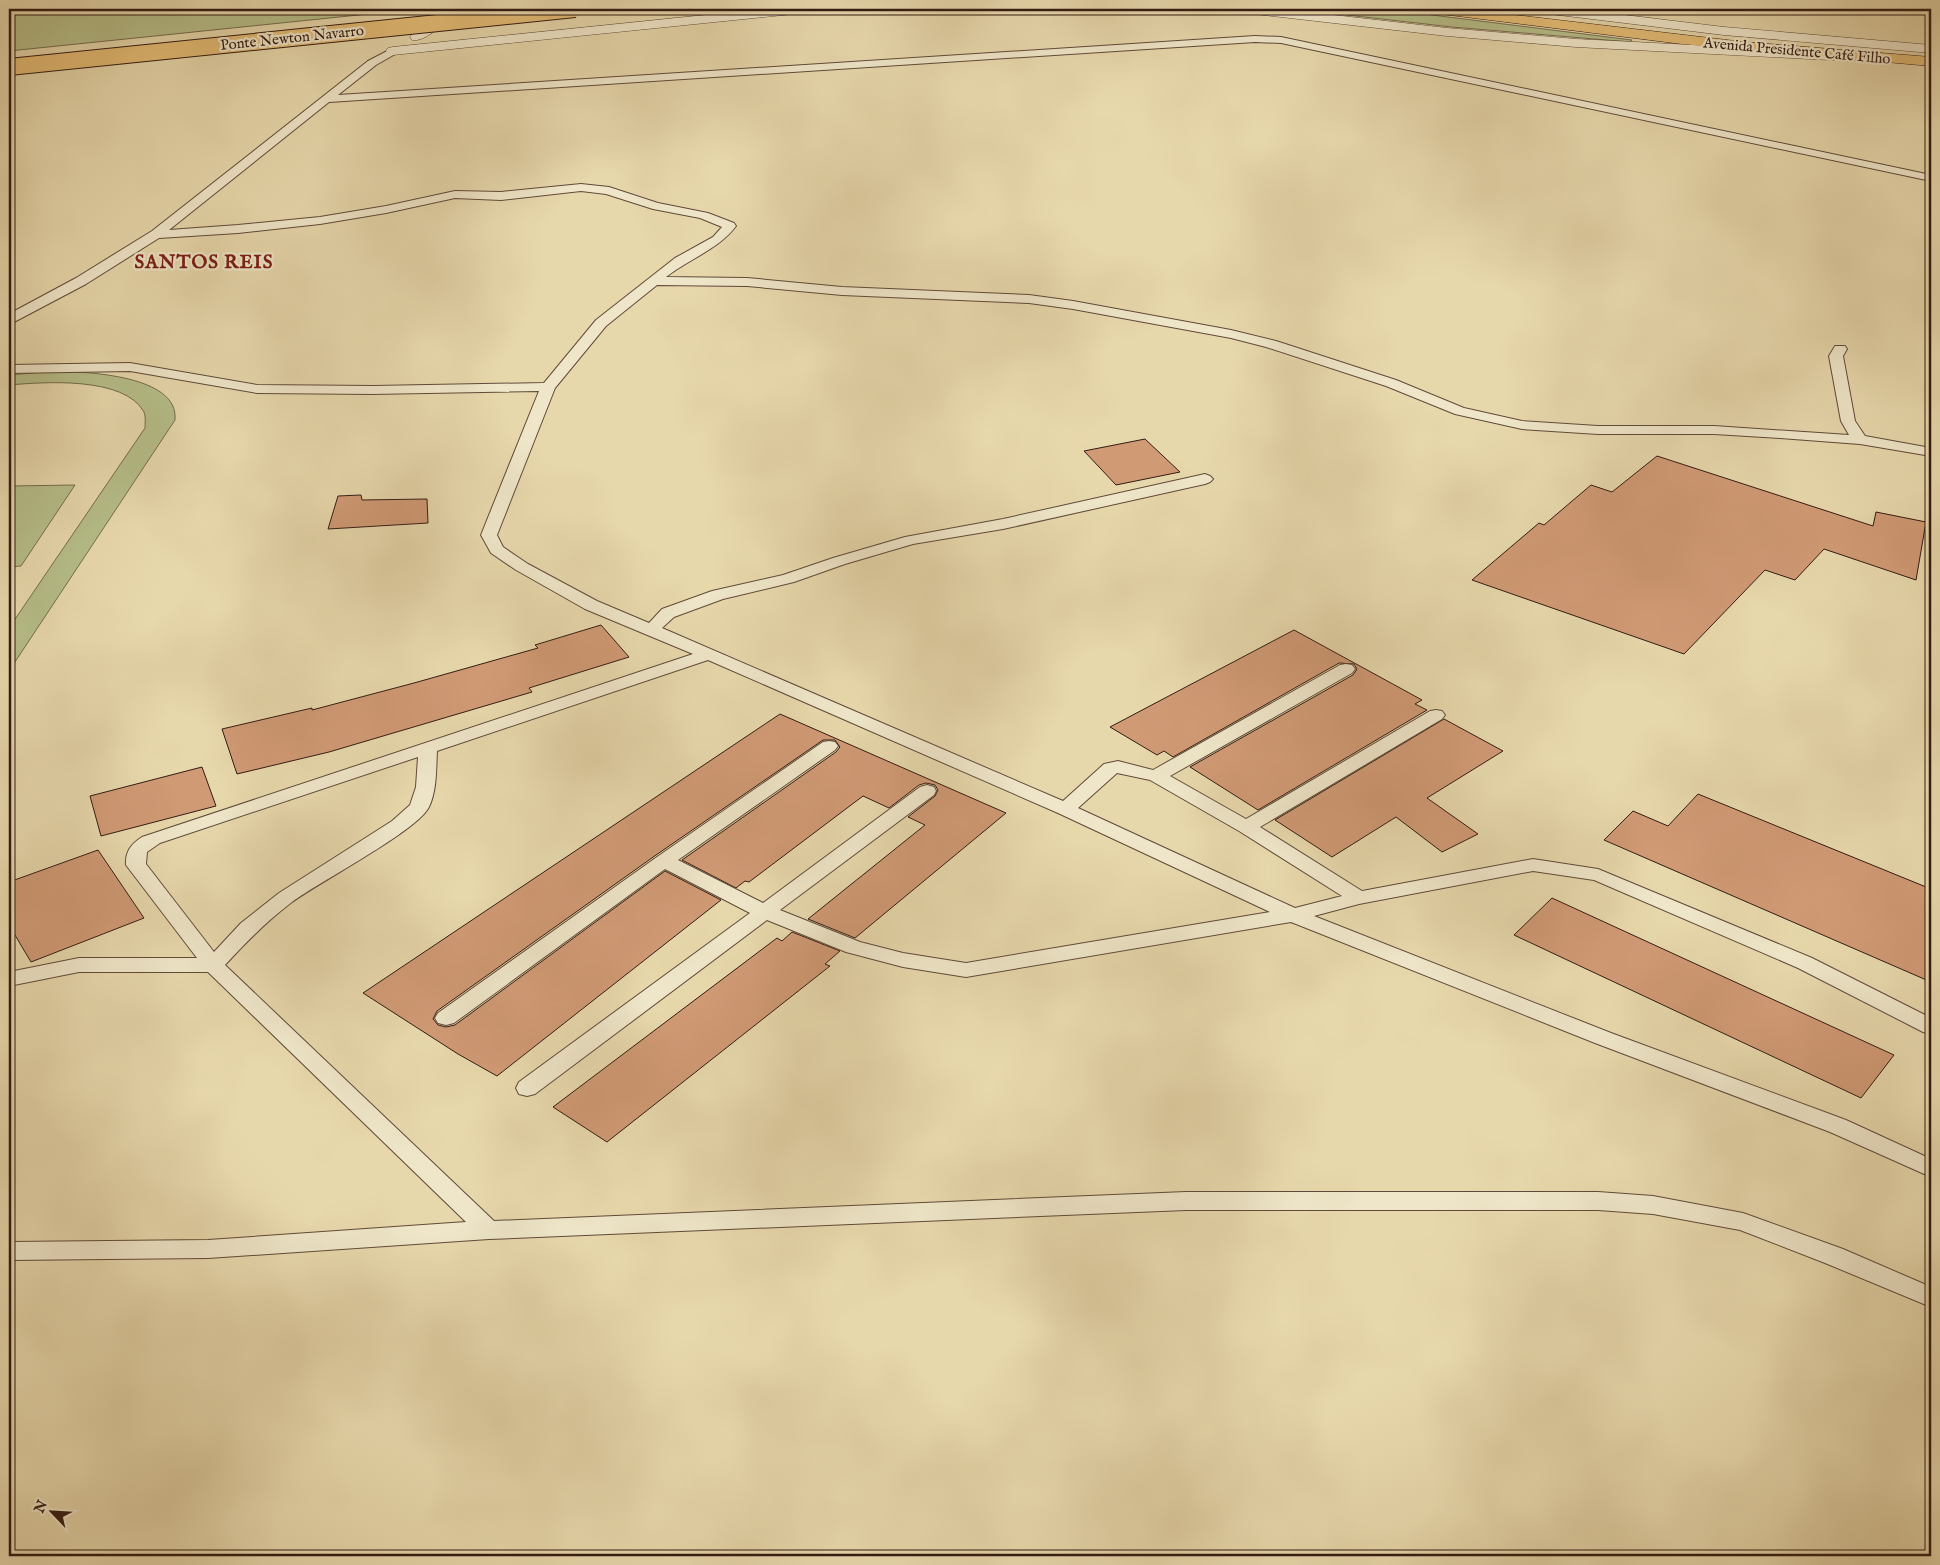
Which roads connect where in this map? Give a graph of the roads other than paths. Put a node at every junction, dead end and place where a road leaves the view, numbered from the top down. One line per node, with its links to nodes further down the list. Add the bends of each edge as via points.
1 (450, 9): 11 (street, via 422,34)
2 (536, 9): 14 (main road, Ponte Newton Navarro)
3 (575, 9): 15 (main road, Ponte Newton Navarro, bridge)
4 (803, 9): 11 (street)
5 (1246, 9): 12 (street, via 1576,43)
6 (1433, 9): 9 (main road)
7 (1494, 9): 9 (main road)
8 (1542, 9): 10 (street, via 1724,31)
9 (1665, 35): 10 (main road, Avenida Presidente Café Filho); 12 (main road, Avenida Presidente Café Filho)
10 (1931, 50)
11 (393, 51): 16 (lane, via 372,62)
12 (1854, 57): 13 (main road, Avenida Presidente Café Filho)
13 (1931, 62)
14 (9, 63)
15 (9, 67)
16 (326, 99): 17 (lane, via 1170,43 1281,40); 18 (lane)
17 (1931, 178)
18 (156, 234): 19 (lane, via 216,232 304,222 467,194 498,196 592,188 646,204 714,217 730,226 717,240 679,261); 20 (lane, via 80,281)
19 (654, 281): 23 (lane, via 601,323); 24 (lane, via 747,282 842,291 1019,298 1074,305 1271,344 1391,383 1460,410 1522,425 1628,431 1714,430)
20 (9, 319)
21 (1840, 349): 24 (lane, via 1836,356 1848,421)
22 (9, 369): 23 (lane, via 130,368 257,389)
23 (548, 387): 27 (lane, via 489,535 497,550 522,566 590,605)
24 (1860, 440): 25 (lane)
25 (1931, 452)
26 (1206, 479): 27 (lane, via 1002,524 911,540 839,560 788,579 718,595 668,614)
27 (651, 630): 28 (lane)
28 (709, 654): 32 (lane); 35 (lane)
29 (1346, 669): 33 (lane)
30 (1436, 715): 36 (lane)
31 (829, 746): 37 (lane)
32 (428, 748): 41 (lane, via 419,807 400,825 286,897 248,928); 41 (lane, via 153,839 140,847 135,855 136,865)
33 (1156, 776): 35 (lane, via 1111,768); 36 (lane)
34 (927, 791): 39 (lane)
35 (1065, 809): 40 (lane)
36 (1246, 826): 38 (lane)
37 (664, 860): 39 (lane); 43 (lane)
38 (1359, 898): 40 (lane); 44 (lane, via 1533,864 1598,875 1805,964)
39 (765, 912): 40 (lane, via 853,947 904,960 966,970); 45 (lane)
40 (1292, 914): 46 (lane, via 1603,1038 1838,1126)
41 (213, 965): 42 (lane, via 78,965); 47 (lane)
42 (9, 979)
43 (446, 1018)
44 (1931, 1027)
45 (527, 1088)
46 (1931, 1169)
47 (489, 1230): 48 (lane, via 208,1250); 49 (lane, via 1186,1201 1598,1201 1652,1204 1743,1222)
48 (9, 1251)
49 (1931, 1297)

